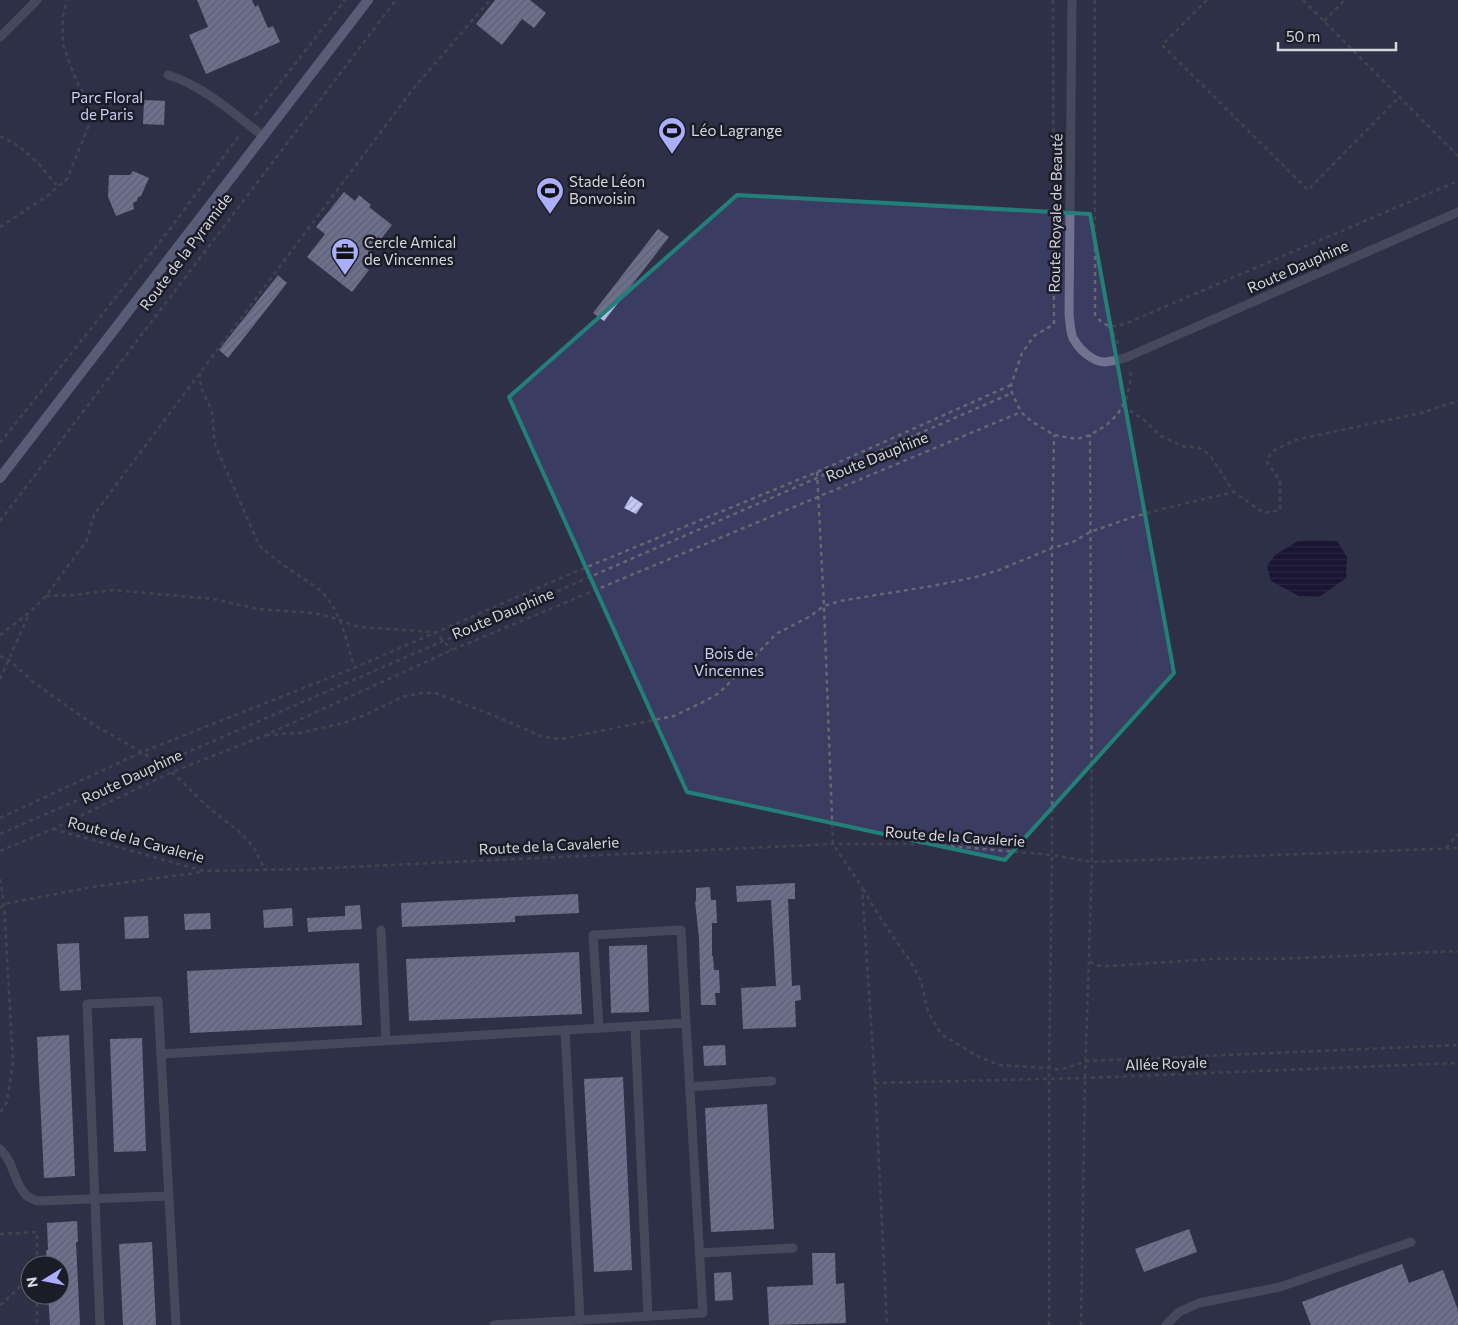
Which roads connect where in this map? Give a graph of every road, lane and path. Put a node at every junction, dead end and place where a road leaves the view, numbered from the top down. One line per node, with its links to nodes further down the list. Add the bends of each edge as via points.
1 (37, 0): 14 (lane)
2 (67, 0): 22 (path, via 63,16 63,46 92,109 89,125 67,179)
3 (345, 0): 17 (path)
4 (368, 0): 19 (street, Route de la Pyramide)
5 (396, 0): 43 (path, Route de la Pyramide)
6 (490, 0): 29 (path, via 413,89)
7 (1053, 0): 30 (path, via 1054,324 1034,336 1022,353)
8 (1072, 0): 27 (lane, Route Royale de Beauté, via 1070,326 1084,353 1104,362 1125,358)
9 (1095, 0): 25 (path, via 1095,315)
10 (1207, 0): 16 (path, via 1162,45 1308,190)
11 (1302, 0): 13 (path)
12 (1345, 0): 13 (path)
13 (1324, 21): 16 (path)
14 (0, 37)
15 (168, 75): 17 (lane, via 203,90)
16 (1399, 97): 20 (path)
17 (248, 124): 19 (lane); 37 (path, via 167,234)
18 (0, 136): 22 (path, via 20,146)
19 (263, 136): 39 (street, Route de la Pyramide)
20 (1458, 156)
21 (1458, 181): 25 (path, via 1127,324)
22 (58, 187): 24 (path)
23 (1458, 212): 27 (lane, Route Dauphine)
24 (0, 226)
25 (1110, 326): 26 (path)
26 (1119, 345)
27 (1149, 347)
28 (1130, 369): 33 (path, via 1131,378)
29 (200, 372): 46 (path, via 94,515 87,540); 49 (path, via 200,386 210,408 213,439 259,545 320,590)
30 (1011, 385): 31 (path); 38 (path)
31 (1012, 393): 34 (path); 40 (path, Route Dauphine)
32 (1458, 401): 41 (path, via 1421,413 1295,440 1271,452 1268,462 1280,481 1280,510 1264,513)
33 (1123, 406): 36 (path, via 1105,426); 41 (path, via 1161,436 1186,447 1198,447 1210,455)
34 (1021, 412): 35 (path); 42 (path, Route Dauphine)
35 (1054, 435): 36 (path, via 1077,439); 45 (path)
36 (1090, 435): 44 (path)
37 (0, 443)
38 (817, 472): 40 (path); 50 (path)
39 (0, 478)
40 (818, 478): 42 (path); 52 (path, Route Dauphine)
41 (1234, 492): 44 (path, via 1166,508)
42 (819, 496): 47 (path); 53 (path, Route Dauphine)
43 (0, 522)
44 (1090, 532): 45 (path, via 1073,542); 71 (path)
45 (1052, 548): 47 (path, via 976,577); 70 (path)
46 (46, 596): 48 (path); 49 (path, via 113,590 213,598 258,609 313,613)
47 (824, 606): 58 (path, via 776,634 719,692 674,716 561,739 543,737 435,692 402,697 344,723 300,733); 66 (path)
48 (30, 612): 51 (path); 55 (path)
49 (338, 619): 50 (path, via 358,627); 56 (path)
50 (435, 632): 52 (path); 56 (path)
51 (0, 635)
52 (444, 641): 53 (path); 60 (path, Route Dauphine)
53 (452, 650): 58 (path, Route Dauphine)
54 (0, 656): 55 (path)
55 (9, 660): 57 (path); 59 (path, via 94,725)
56 (354, 668): 59 (path)
57 (0, 679)
58 (266, 735): 61 (path, Route Dauphine)
59 (142, 752): 60 (path); 62 (path)
60 (160, 764): 61 (path); 64 (path, Route Dauphine)
61 (172, 772): 63 (path, Route Dauphine); 72 (path, via 208,808 241,833 254,848)
62 (0, 818)
63 (53, 829): 69 (path, Route Dauphine); 73 (path, Route de la Cavalerie)
64 (0, 834)
65 (1458, 834): 67 (path)
66 (833, 844): 70 (path, Route de la Cavalerie, via 927,844); 72 (path, Route de la Cavalerie); 75 (path, Allée Royale)
67 (1445, 848): 68 (path); 71 (path)
68 (1458, 848)
69 (0, 851)
70 (1052, 855): 71 (path); 92 (path)
71 (1092, 862): 80 (path)
72 (265, 870): 73 (path, Route de la Cavalerie)
73 (204, 871): 76 (path)
74 (0, 879): 76 (path)
75 (862, 887): 92 (path, Allée Royale, via 921,981 928,1012 942,1034 979,1057 1000,1065); 96 (path)
76 (4, 904): 77 (path); 98 (path, via 14,1062 7,1102)
77 (0, 908)
78 (381, 930): 85 (lane)
79 (1458, 951): 80 (path, via 1109,966)
80 (1090, 962): 90 (path)
81 (686, 1023): 82 (lane); 83 (lane, via 681,930 603,934 593,935); 97 (lane)
82 (635, 1026): 83 (lane); 110 (lane)
83 (599, 1028): 84 (lane)
84 (565, 1030): 85 (lane); 111 (lane)
85 (386, 1040): 89 (lane)
86 (1458, 1045): 87 (path, Allée Royale)
87 (1454, 1046): 88 (path); 90 (path, Allée Royale)
88 (1458, 1049)
89 (161, 1054): 100 (lane); 101 (lane, via 158,1001 87,1004)
90 (1087, 1061): 92 (path, Allée Royale, via 1060,1070); 93 (path)
91 (1458, 1063): 93 (path, Allée Royale)
92 (1049, 1068): 94 (path)
93 (1085, 1078): 94 (path, Allée Royale); 118 (path)
94 (1049, 1079): 96 (path, Allée Royale); 117 (path)
95 (772, 1081): 97 (lane)
96 (875, 1083): 116 (path)
97 (690, 1087): 105 (lane)
98 (0, 1113)
99 (0, 1149): 101 (lane, via 7,1156 19,1186 27,1196 37,1201)
100 (168, 1196): 101 (lane); 114 (lane)
101 (95, 1198): 113 (lane)
102 (0, 1234): 106 (path, via 37,1232)
103 (1410, 1242): 119 (lane, via 1280,1287 1199,1303 1179,1312)
104 (793, 1248): 105 (lane)
105 (700, 1253): 110 (lane, via 703,1313)
106 (37, 1255)
107 (20, 1285): 108 (path)
108 (0, 1305)
109 (37, 1305): 112 (path)
110 (648, 1316): 111 (lane)
111 (580, 1320): 115 (lane)
112 (37, 1325)
113 (100, 1325)
114 (176, 1325)
115 (494, 1325)
116 (887, 1325)
117 (1050, 1325)
118 (1081, 1325)
119 (1166, 1325)

